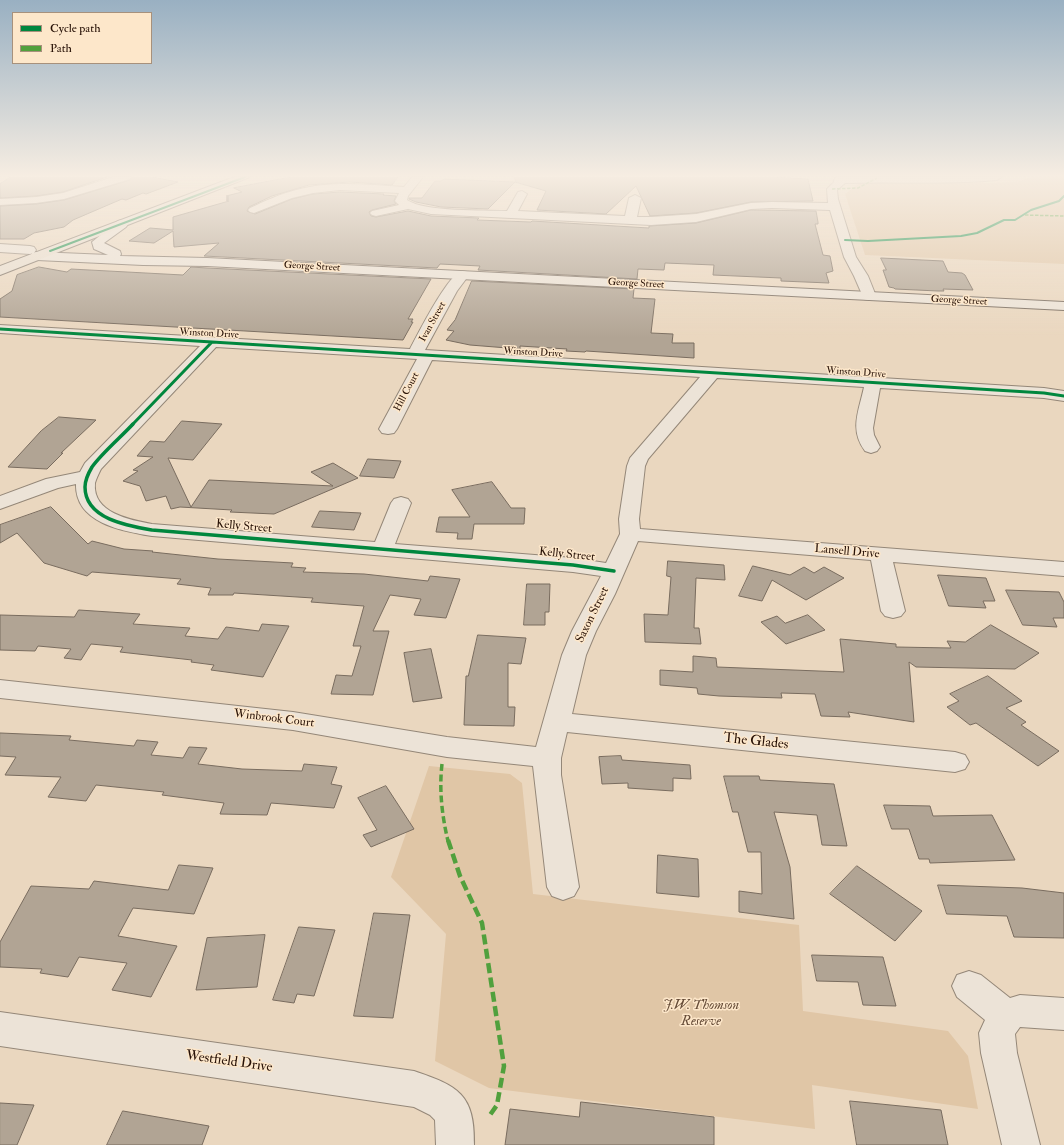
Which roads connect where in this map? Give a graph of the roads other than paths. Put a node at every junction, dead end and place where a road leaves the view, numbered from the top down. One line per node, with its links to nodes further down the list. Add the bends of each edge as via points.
1 (90, 230): 7 (main road)
2 (105, 230): 6 (main road)
3 (113, 230): 9 (street, via 98,242 98,246)
4 (841, 230): 11 (street)
5 (0, 248): 7 (street, George Street)
6 (50, 251): 7 (main road); 9 (street, George Street)
7 (33, 253): 10 (main road); 13 (street, George Street, via 143,261); 14 (main road)
8 (0, 254): 10 (street)
9 (115, 254): 13 (street, George Street)
10 (16, 255): 12 (main road)
11 (850, 257): 16 (street); 17 (street)
12 (0, 262)
13 (207, 262): 15 (street, George Street)
14 (0, 271)
15 (458, 275): 16 (street, George Street); 21 (street, Ivan Street)
16 (855, 295): 17 (street, George Street)
17 (869, 296): 18 (street, George Street)
18 (1064, 306)
19 (2, 331): 20 (street, Winston Drive)
20 (212, 342): 21 (street, Winston Drive); 27 (street, via 100,458)
21 (421, 355): 22 (street, Winston Drive); 25 (street, Hill Court)
22 (713, 372): 23 (street, Winston Drive); 30 (street, Saxon Street, via 639,458 629,519)
23 (873, 383): 24 (street, Winston Drive, via 1053,393); 26 (street, via 864,428)
24 (1064, 396)
25 (388, 428)
26 (871, 447)
27 (87, 476): 28 (street, via 53,483); 31 (street, Kelly Street, via 85,487 90,505 99,514 129,526 152,530)
28 (0, 503)
29 (401, 504): 31 (street)
30 (630, 534): 32 (street, Lansell Drive); 34 (street, Saxon Street)
31 (383, 548): 34 (street, Kelly Street, via 573,564)
32 (880, 554): 33 (street, Lansell Drive); 35 (street)
33 (1064, 568)
34 (614, 571): 37 (street, Saxon Street, via 574,655)
35 (893, 611)
36 (0, 689): 38 (street, Winbrook Court, via 293,721 447,747)
37 (557, 722): 38 (street, Saxon Street); 39 (street, The Glades)
38 (548, 758): 40 (street, Saxon Street, via 547,775)
39 (955, 762)
40 (563, 887)
41 (969, 986): 43 (street)
42 (1064, 1014): 43 (street, via 1020,1011)
43 (1006, 1016): 46 (street, via 997,1033 999,1054)
44 (0, 1029): 45 (street, Westfield Drive, via 414,1089 437,1097)
45 (454, 1128)
46 (1021, 1145)

